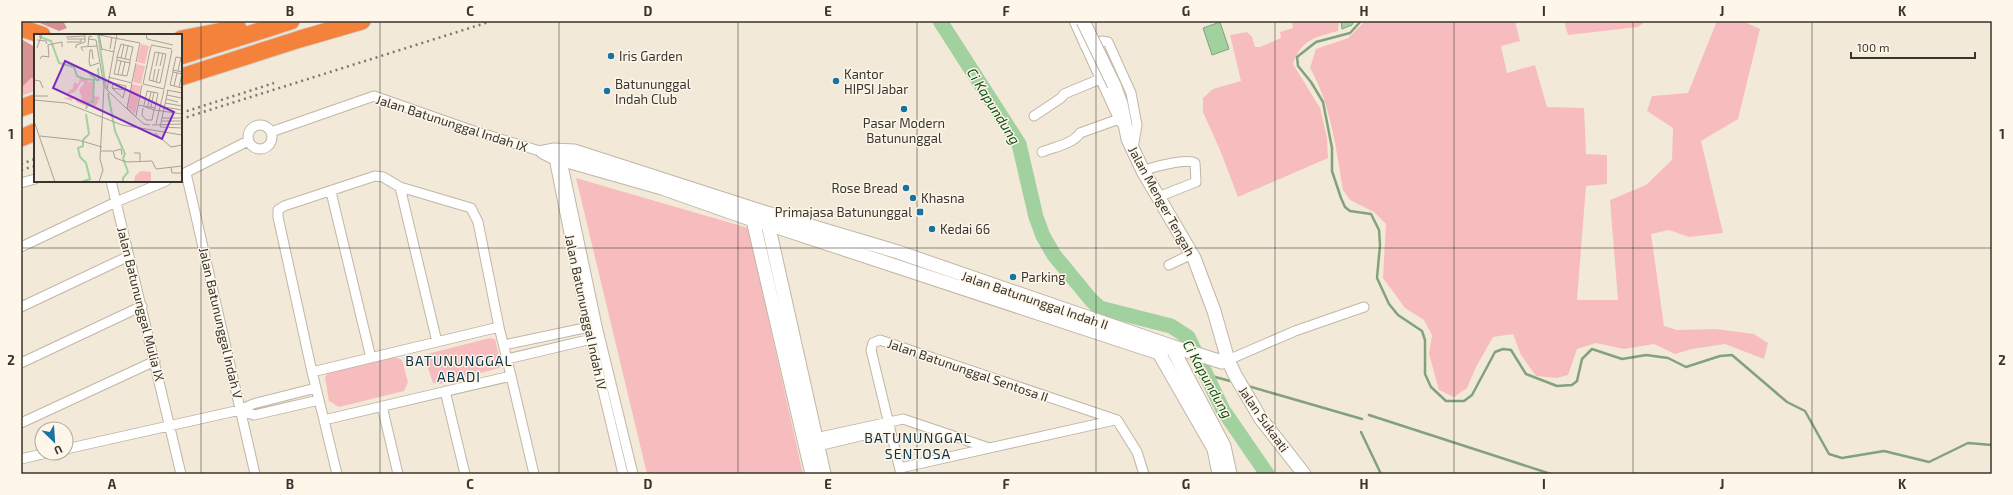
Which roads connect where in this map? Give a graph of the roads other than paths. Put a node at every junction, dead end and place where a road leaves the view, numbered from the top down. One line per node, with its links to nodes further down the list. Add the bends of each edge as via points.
1 (275, 21): 8 (highway)
2 (292, 21): 10 (highway)
3 (362, 21): 11 (highway)
4 (1074, 21): 9 (street)
5 (1082, 21): 23 (street, Jalan Menger Tengah, bridge, via 1114,85)
6 (21, 28): 7 (highway)
7 (39, 34)
8 (182, 39)
9 (1085, 46): 12 (street); 23 (street, via 1102,41 1108,42 1131,93 1137,125)
10 (182, 56)
11 (182, 77)
12 (1100, 79): 15 (street, via 1064,94); 16 (street)
13 (34, 103): 14 (highway)
14 (21, 108)
15 (1034, 116)
16 (1119, 119): 23 (street); 24 (street, via 1080,133 1076,139)
17 (34, 125): 18 (highway)
18 (21, 129)
19 (34, 132): 21 (highway)
20 (271, 132): 22 (street, via 263,125 255,126 249,130); 22 (street, via 270,143 264,148 253,147); 25 (street, Jalan Batununggal Indah IX, via 374,96 468,129)
21 (21, 138)
22 (248, 141): 27 (street)
23 (1130, 144): 26 (street, Jalan Menger Tengah)
24 (1042, 152)
25 (554, 154): 36 (street, Jalan Batununggal Indah IX); 45 (street, Jalan Batununggal Indah IV)
26 (1143, 171): 34 (street, Jalan Menger Tengah); 34 (street, via 1158,165 1189,161 1195,163 1196,182)
27 (184, 174): 61 (street, Jalan Batununggal Indah V)
28 (34, 179): 31 (street)
29 (111, 182): 35 (street, Jalan Batununggal Mulia IX)
30 (164, 182): 35 (street)
31 (21, 183)
32 (400, 187): 33 (street, via 383,177 375,176); 44 (street, via 471,208 478,222); 47 (street)
33 (331, 192): 50 (street); 55 (street, via 278,210)
34 (1158, 197): 38 (street, Jalan Menger Tengah)
35 (116, 202): 37 (street); 39 (street, Jalan Batununggal Mulia IX)
36 (760, 216): 49 (street, Jalan Batununggal Indah II, via 898,252); 67 (street)
37 (21, 247)
38 (1192, 254): 40 (street); 53 (street, Jalan Menger Tengah, via 1214,311)
39 (129, 256): 41 (street, Jalan Batununggal Mulia IX); 42 (street)
40 (1169, 265)
41 (142, 306): 52 (street, Jalan Batununggal Mulia IX); 54 (street)
42 (21, 307)
43 (1364, 307): 53 (street, via 1295,331)
44 (499, 327): 47 (street); 48 (street)
45 (593, 327): 46 (street, Jalan Batununggal Indah IV); 48 (street)
46 (595, 338): 51 (street); 79 (street, Jalan Batununggal Indah IV); 80 (street, Jalan Batununggal Indah IV)
47 (437, 342): 50 (street)
48 (504, 345): 51 (street)
49 (1171, 350): 53 (street, Jalan Batununggal Indah II); 84 (street, via 1214,449); 85 (street, via 1224,446)
50 (372, 358): 55 (street)
51 (507, 359): 56 (street)
52 (155, 361): 64 (street); 66 (street, Jalan Batununggal Mulia IX)
53 (1225, 361): 86 (street, Jalan Sukaati, via 1261,419)
54 (21, 364)
55 (312, 372): 57 (street)
56 (511, 376): 58 (street); 78 (street)
57 (316, 388): 59 (street); 61 (street, via 253,404)
58 (445, 391): 60 (street); 77 (street)
59 (319, 400): 61 (street, via 254,415); 62 (street)
60 (382, 406): 62 (street); 76 (street)
61 (240, 410): 66 (street); 74 (street, Jalan Batununggal Indah V)
62 (324, 420): 75 (street)
63 (1117, 420): 65 (street, Jalan Batununggal Sentosa II, via 880,340 873,343 871,350); 69 (street); 83 (street, via 1137,452)
64 (21, 423)
65 (888, 426): 67 (street); 69 (street, via 903,419); 72 (street)
66 (170, 427): 68 (street); 73 (street, Jalan Batununggal Mulia IX)
67 (811, 443): 81 (street); 82 (street)
68 (74, 447)
69 (989, 448): 72 (street)
70 (34, 456): 71 (street)
71 (21, 459)
72 (900, 471)
73 (181, 474)
74 (255, 474)
75 (337, 474)
76 (398, 474)
77 (465, 474)
78 (534, 474)
79 (623, 474)
80 (633, 474)
81 (812, 474)
82 (824, 474)
83 (1144, 474)
84 (1219, 474)
85 (1230, 474)
86 (1304, 474)

